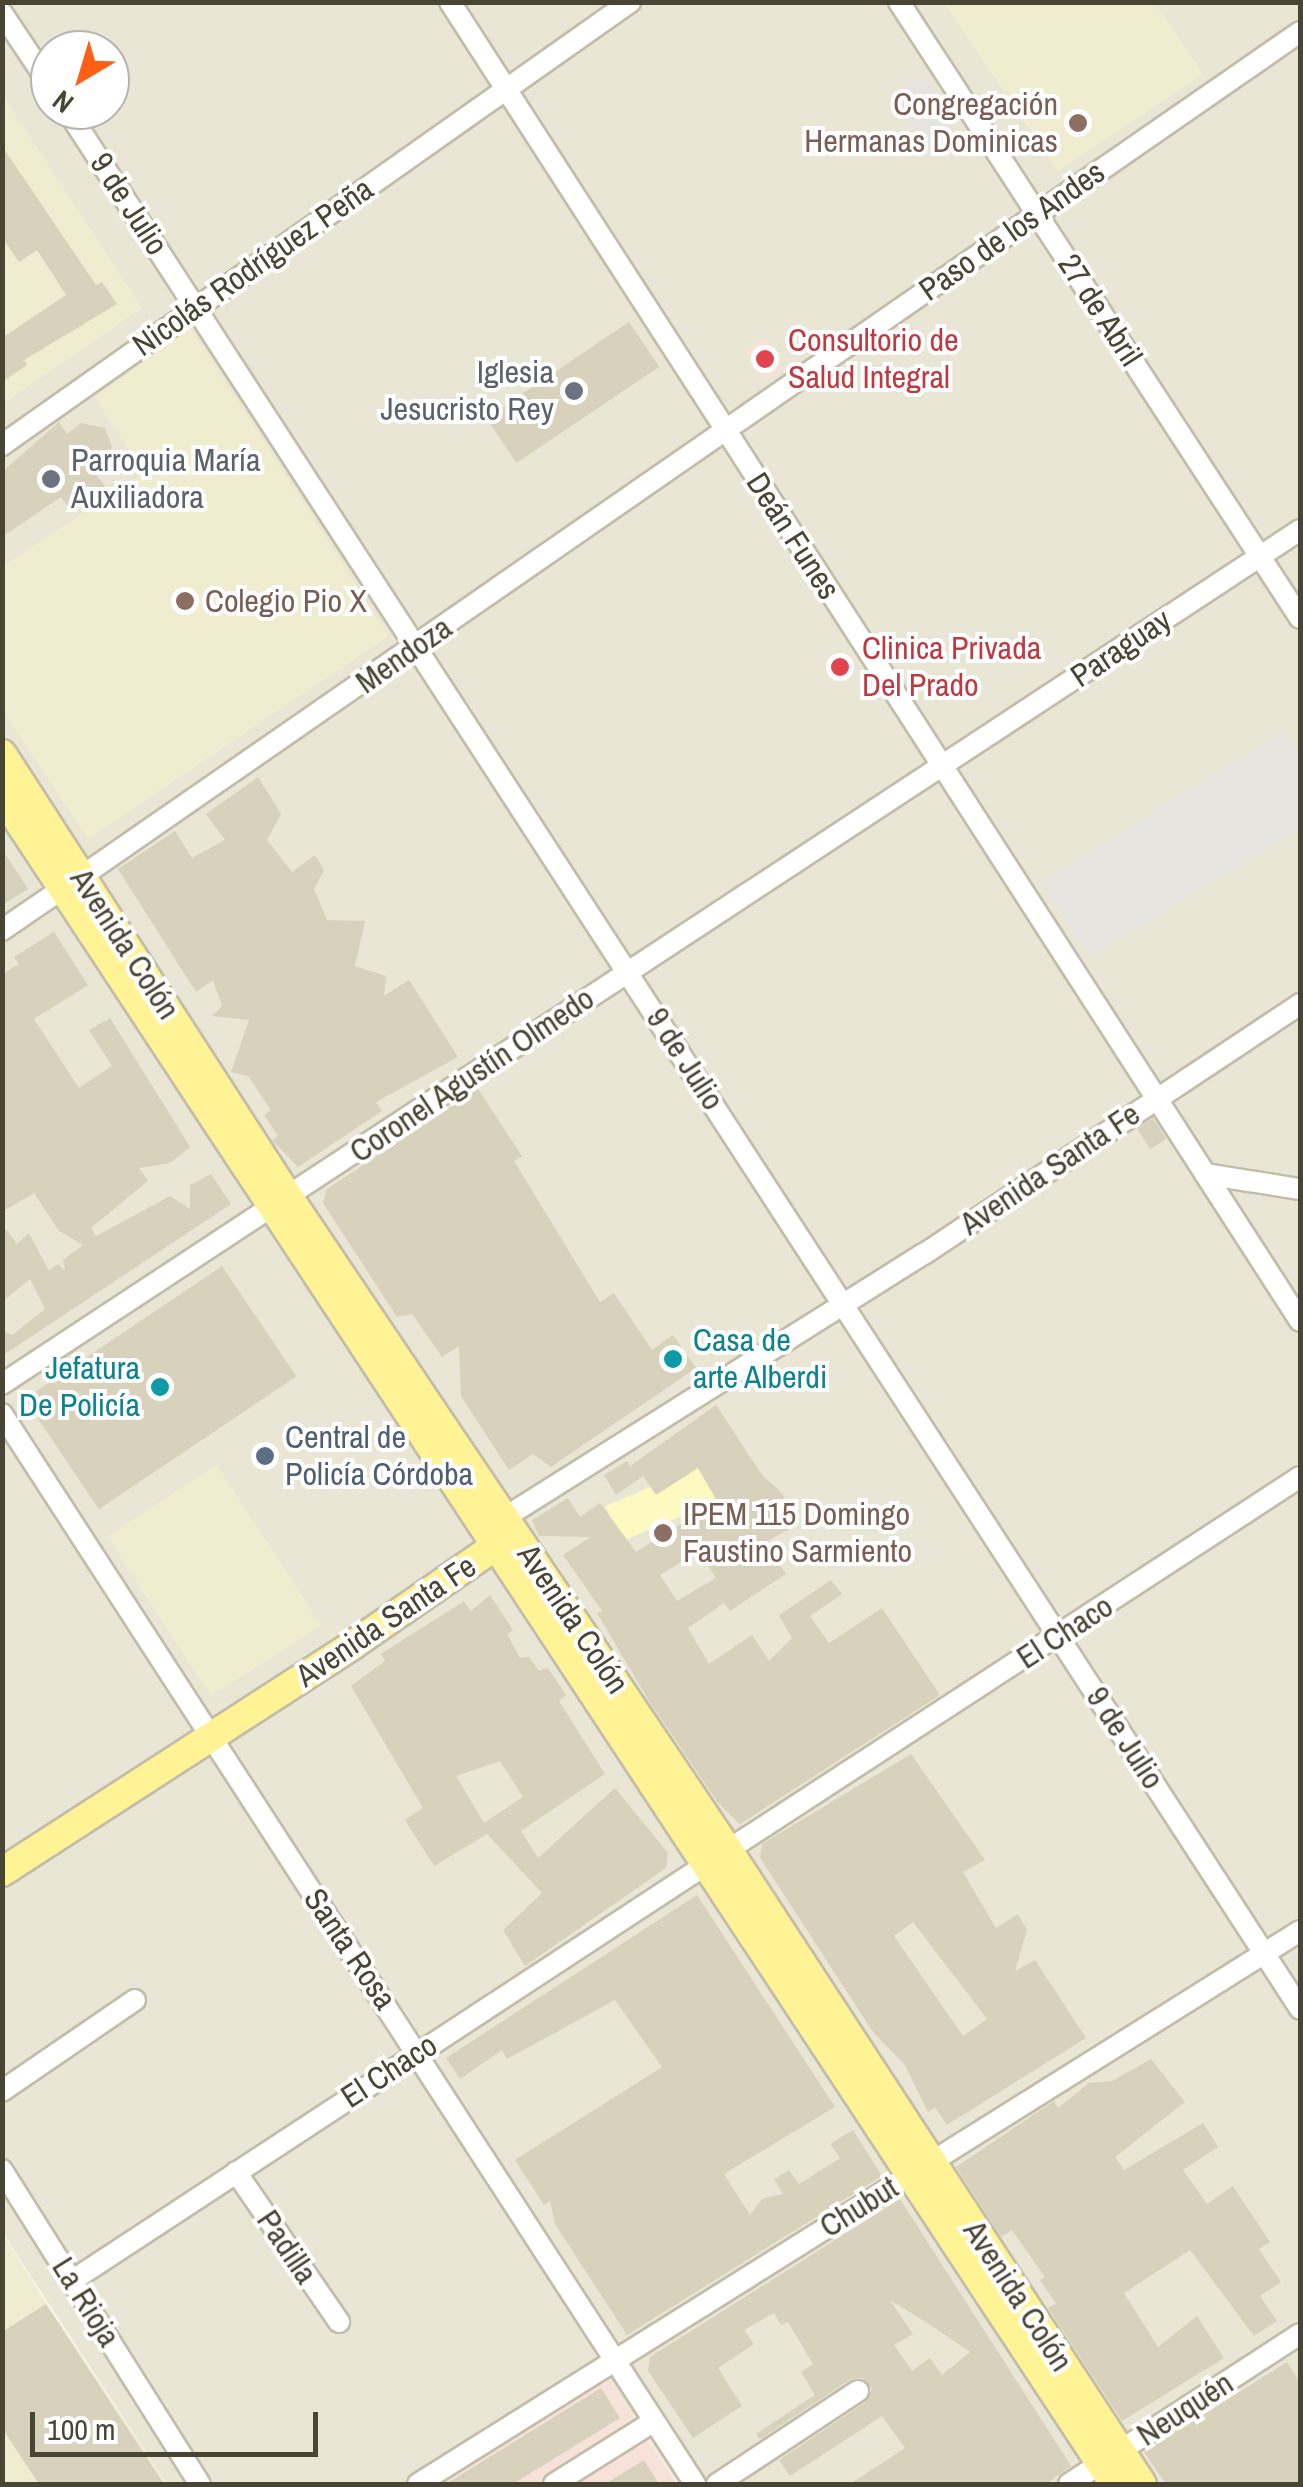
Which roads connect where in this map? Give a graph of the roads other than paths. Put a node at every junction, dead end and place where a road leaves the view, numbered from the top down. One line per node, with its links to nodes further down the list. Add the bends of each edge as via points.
1 (450, 2): 7 (street, Deán Funes)
2 (630, 2): 7 (street, Nicolás Rodríguez Peña)
3 (900, 2): 9 (street, 27 de Abril)
4 (2, 13): 6 (street)
5 (1300, 32): 9 (street, Paso de los Andes)
6 (30, 54)
7 (505, 91): 10 (street, Nicolás Rodríguez Peña); 11 (street, Deán Funes)
8 (80, 130): 10 (street, 9 de Julio)
9 (1037, 214): 11 (street, Paso de los Andes); 14 (street, 27 de Abril)
10 (196, 305): 12 (street, Nicolás Rodríguez Peña); 16 (street, 9 de Julio)
11 (724, 430): 16 (street, Mendoza); 18 (street, Deán Funes)
12 (2, 445)
13 (1300, 530): 14 (street, Paraguay)
14 (1260, 556): 15 (street, 27 de Abril); 18 (street, Paraguay)
15 (1300, 618)
16 (417, 646): 20 (street, Mendoza); 22 (street, 9 de Julio)
17 (2, 754): 20 (main road, Avenida Colón)
18 (942, 767): 22 (street, Coronel Agustín Olmedo); 24 (street, Deán Funes)
19 (2, 796): 20 (main road, Avenida Colón)
20 (72, 882): 21 (street, Mendoza); 27 (main road, Avenida Colón)
21 (2, 930)
22 (627, 970): 27 (street, Coronel Agustín Olmedo); 28 (street, 9 de Julio)
23 (1300, 1004): 24 (street, Avenida Santa Fe)
24 (1156, 1098): 25 (street, Deán Funes); 28 (street, Avenida Santa Fe)
25 (1206, 1174): 26 (street); 29 (street, Deán Funes)
26 (1300, 1189)
27 (280, 1205): 30 (street, Coronel Agustín Olmedo); 33 (main road, Avenida Colón); 34 (main road, Avenida Colón)
28 (844, 1304): 33 (street, Avenida Santa Fe); 35 (street, 9 de Julio)
29 (1300, 1321)
30 (2, 1384)
31 (2, 1414): 36 (street, Santa Rosa)
32 (1300, 1477): 35 (street, El Chaco)
33 (504, 1518): 34 (main road, Avenida Santa Fe); 37 (main road, Avenida Colón)
34 (494, 1548): 36 (main road, Avenida Santa Fe); 37 (main road, Avenida Colón)
35 (1059, 1636): 37 (street, El Chaco); 40 (street, 9 de Julio)
36 (211, 1740): 38 (main road, Avenida Santa Fe); 43 (street, Santa Rosa)
37 (717, 1857): 43 (street, El Chaco); 45 (main road, Avenida Colón)
38 (2, 1872)
39 (1300, 1931): 40 (street, Chubut)
40 (1265, 1954): 42 (street, 9 de Julio); 45 (street, Chubut)
41 (136, 2000): 44 (street)
42 (1300, 2009)
43 (418, 2052): 47 (street, El Chaco); 51 (street, Santa Rosa)
44 (2, 2091)
45 (921, 2168): 51 (street, Chubut); 54 (main road, Avenida Colón)
46 (2, 2170): 48 (street, La Rioja)
47 (236, 2172): 48 (street, El Chaco); 49 (street, Padilla)
48 (73, 2280): 55 (street, La Rioja)
49 (338, 2322)
50 (1300, 2334): 54 (street, Neuquén)
51 (611, 2360): 53 (street, Santa Rosa); 56 (street, Chubut)
52 (858, 2392): 59 (street)
53 (653, 2422): 57 (street); 58 (street, Santa Rosa)
54 (1112, 2467): 60 (street, Neuquén); 61 (main road, Avenida Colón)
55 (200, 2484)
56 (418, 2484)
57 (554, 2484)
58 (695, 2484)
59 (717, 2484)
60 (1069, 2484)
61 (1142, 2484)

